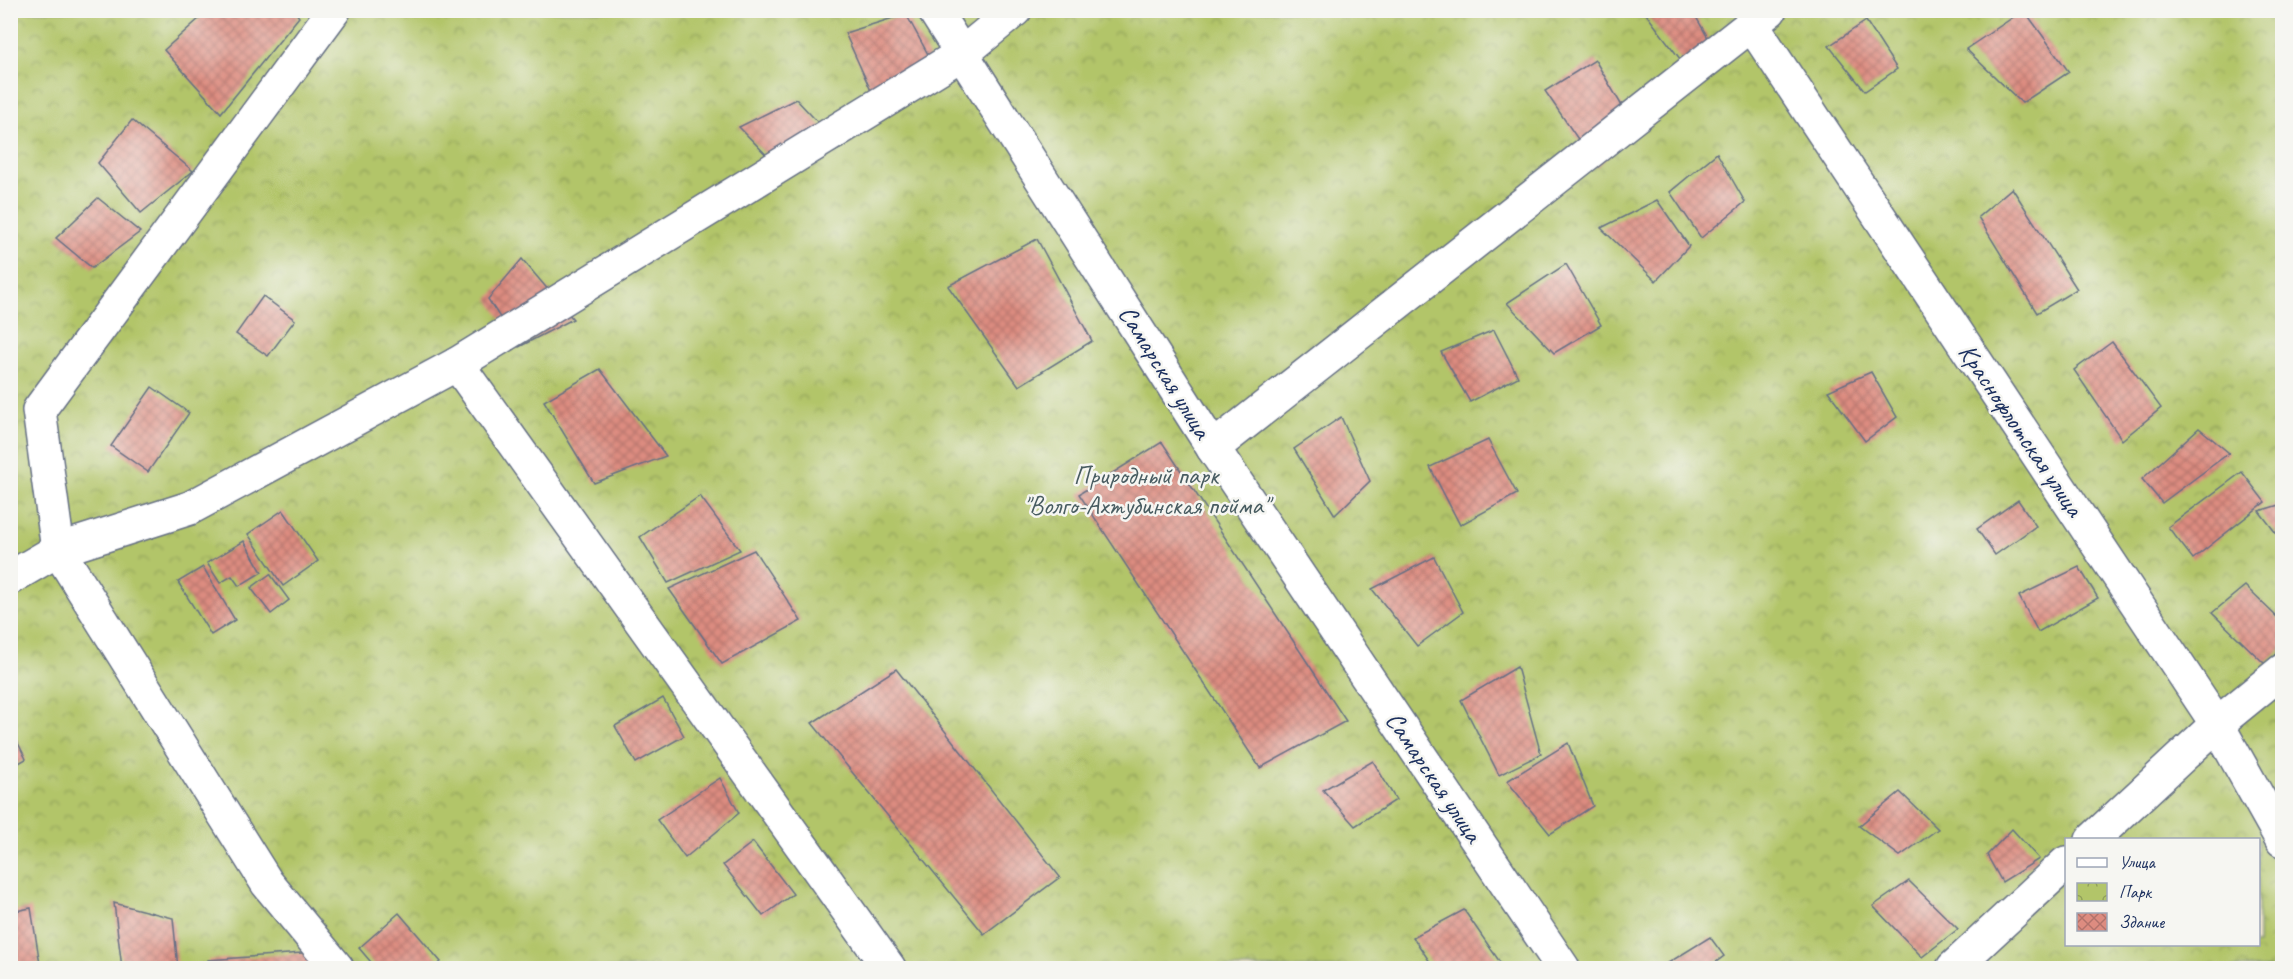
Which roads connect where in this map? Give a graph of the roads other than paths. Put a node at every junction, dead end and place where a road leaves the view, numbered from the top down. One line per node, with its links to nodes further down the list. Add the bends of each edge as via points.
1 (334, 10): 8 (street, via 39,410)
2 (934, 10): 5 (street, Самарская улица)
3 (1015, 10): 5 (street)
4 (1761, 18): 7 (street); 11 (street, Краснофлотская улица)
5 (963, 53): 6 (street); 7 (street, Самарская улица)
6 (457, 364): 8 (street, via 190,508); 16 (street)
7 (1213, 448): 17 (street, Самарская улица)
8 (58, 550): 9 (street); 15 (street, via 267,883)
9 (10, 578)
10 (2283, 671): 11 (street)
11 (2217, 724): 12 (street); 13 (street, Краснофлотская улица)
12 (2094, 838)
13 (2283, 840)
14 (2065, 865): 18 (street)
15 (337, 969)
16 (889, 969)
17 (1563, 969)
18 (1953, 969)

